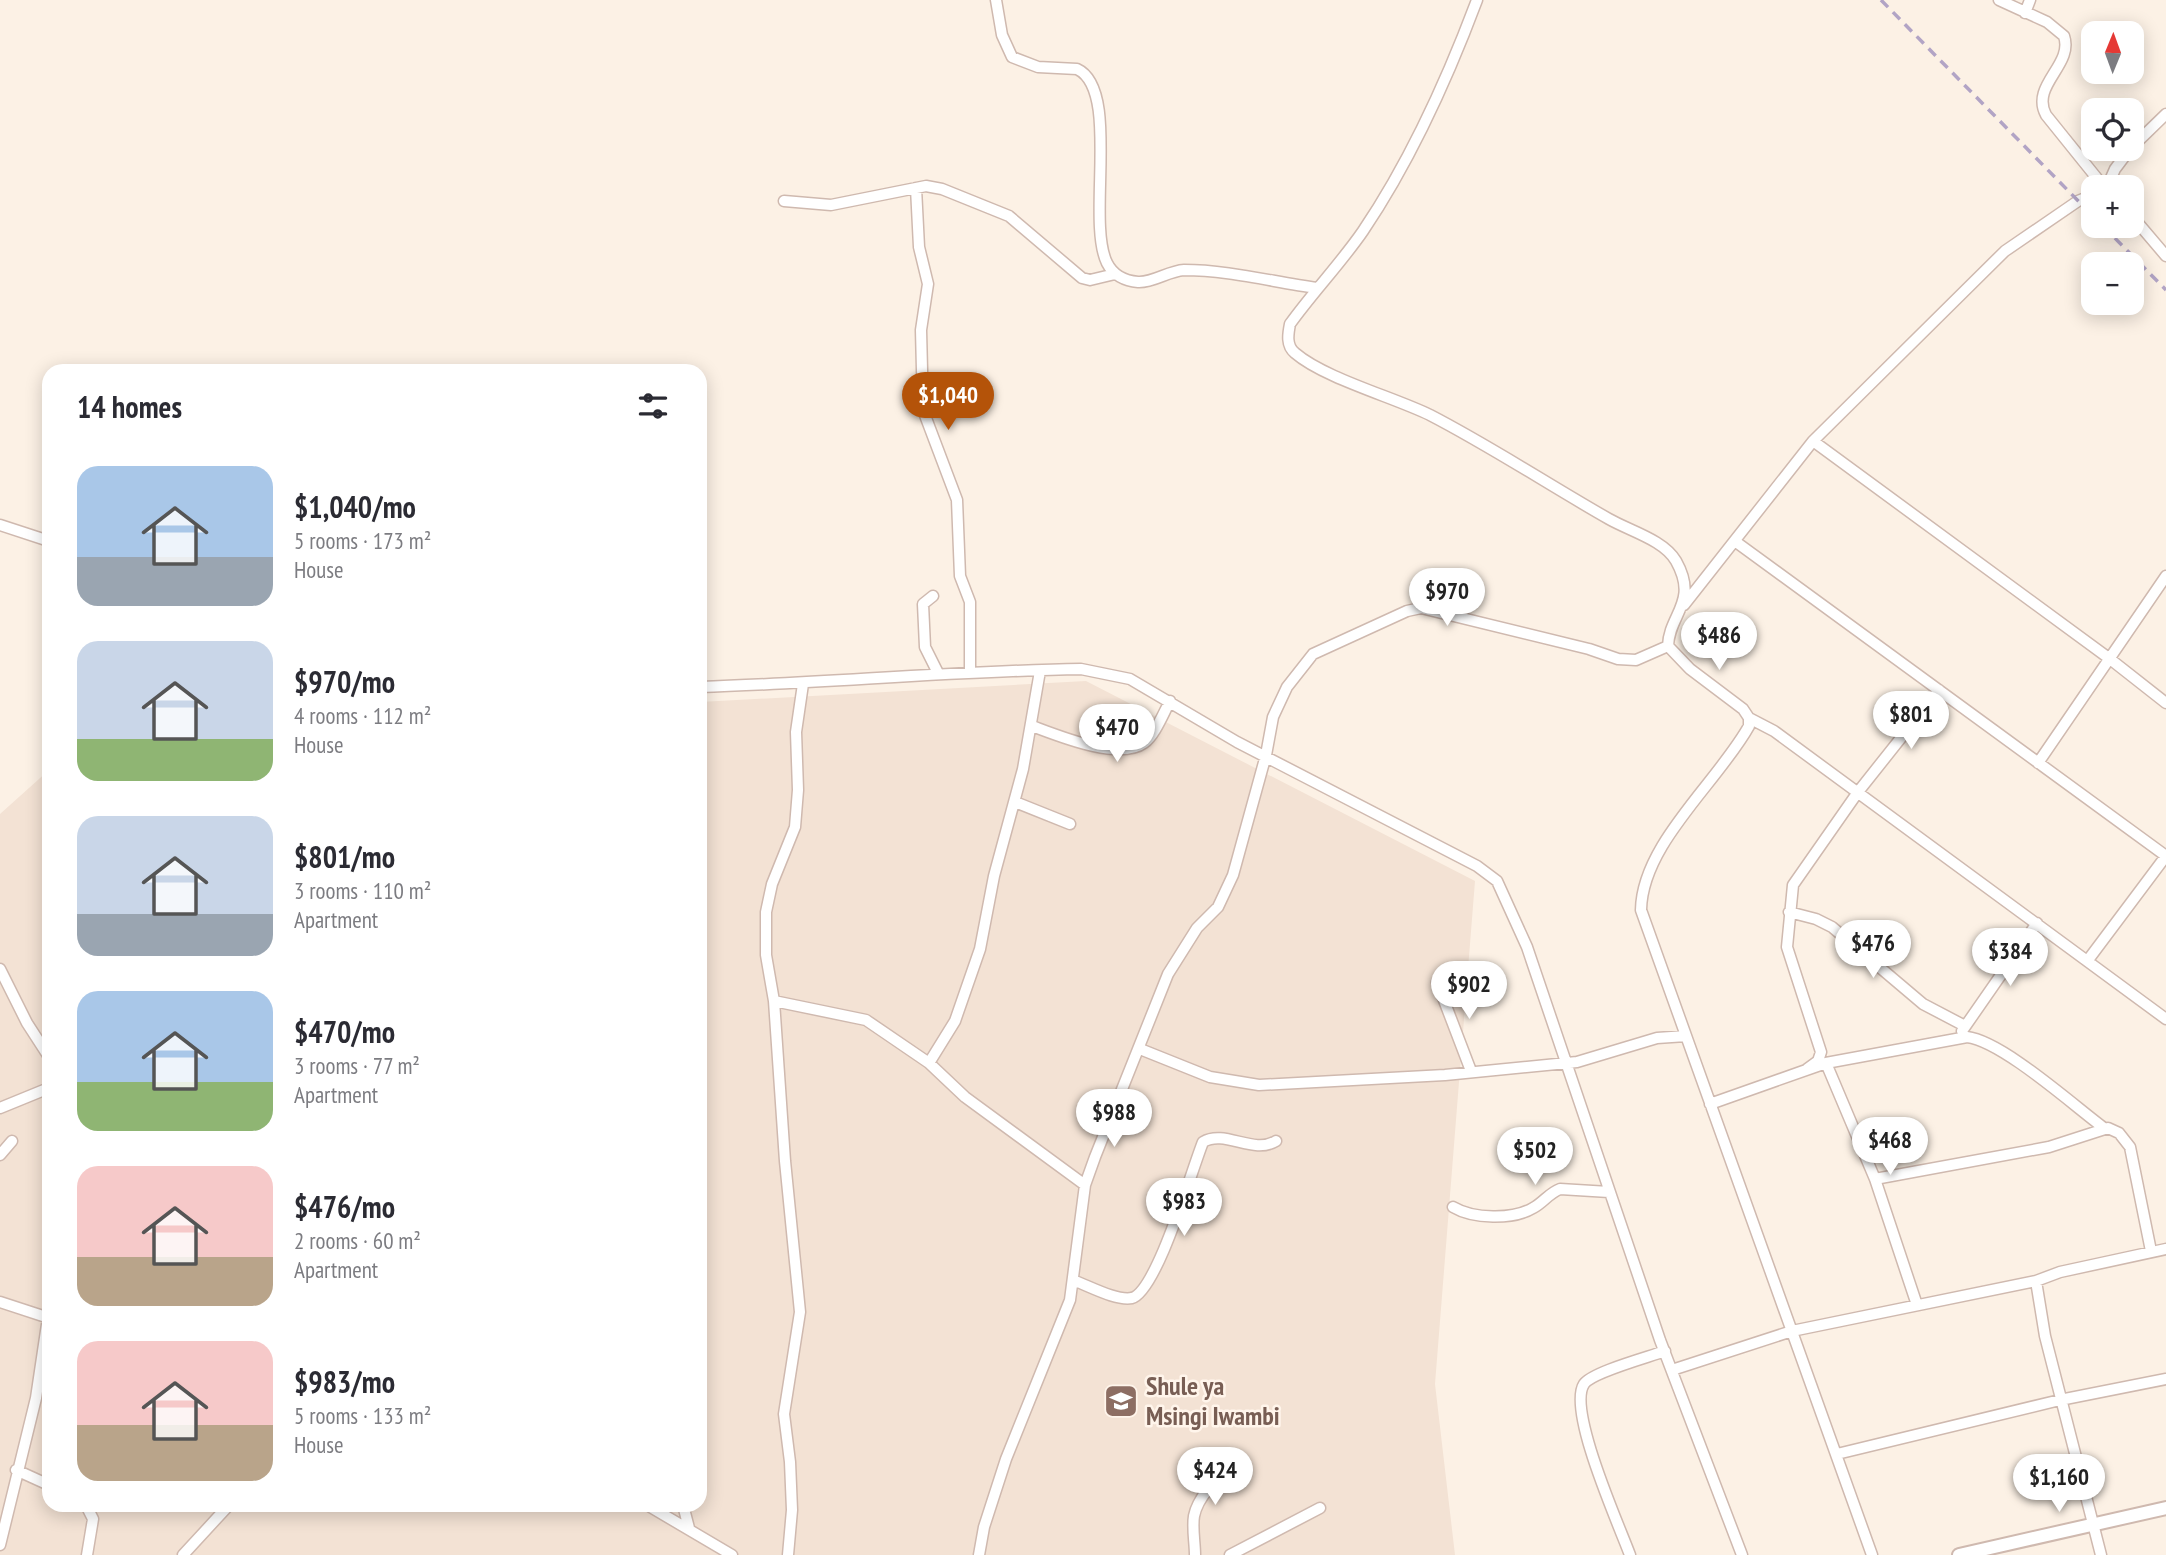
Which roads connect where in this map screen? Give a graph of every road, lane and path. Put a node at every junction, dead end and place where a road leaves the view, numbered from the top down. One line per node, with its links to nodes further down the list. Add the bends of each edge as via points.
1 (996, 0): 14 (street, via 1002,35 1012,57 1038,67 1082,71 1094,91 1101,120 1100,227 1107,263)
2 (1477, 0): 15 (street, via 1452,65 1403,164 1362,232)
3 (1999, 0): 5 (street)
4 (2030, 0): 5 (street)
5 (2025, 13): 8 (street, via 2064,36 2065,51 2042,94 2041,105)
6 (2166, 114): 7 (street)
7 (2144, 135)
8 (2096, 175)
9 (916, 188): 11 (street, via 831,205); 14 (street, via 942,189 1001,211 1082,278); 27 (street, via 919,247 928,284 921,330 923,411 957,500 960,576 970,602)
10 (2081, 200): 16 (street, via 2006,251)
11 (783, 201)
12 (2144, 230): 13 (street)
13 (2166, 256)
14 (1115, 274): 15 (street, via 1138,282 1169,272 1202,272)
15 (1317, 288): 22 (street, via 1290,324 1292,352 1449,425 1657,544 1680,569)
16 (1813, 441): 19 (street); 24 (street)
17 (0, 525): 18 (street)
18 (42, 539)
19 (1736, 542): 22 (street); 30 (street)
20 (2166, 576): 24 (street)
21 (933, 596): 26 (street, via 923,604 924,635)
22 (1684, 605): 23 (street)
23 (1668, 646): 33 (street); 35 (street, via 1636,660 1619,659 1434,609 1407,611 1309,657 1279,702)
24 (2110, 659): 32 (street); 36 (street)
25 (1040, 671): 27 (street); 31 (street, via 1081,669 1111,674); 34 (street)
26 (938, 673): 27 (street); 28 (street)
27 (970, 673)
28 (803, 684): 29 (street); 46 (street, via 796,732 795,827 766,912 766,955)
29 (707, 687)
30 (1939, 690): 36 (street); 37 (street)
31 (1170, 701): 34 (street, via 1146,742 1131,750 1099,747); 35 (street)
32 (2166, 703)
33 (1749, 718): 37 (street); 49 (street, via 1744,736 1668,839 1641,895 1648,935)
34 (1032, 726): 38 (street)
35 (1266, 755): 52 (street, via 1233,874 1218,907 1197,928 1168,974); 54 (street, via 1494,877 1527,947)
36 (2038, 762): 40 (street)
37 (1858, 793): 41 (street, via 1796,880); 42 (street)
38 (1016, 802): 39 (street); 53 (street, via 966,994)
39 (1070, 824)
40 (2166, 856): 43 (street)
41 (1789, 912): 48 (street, via 1832,928 1923,1004); 56 (street, via 1787,947 1821,1052)
42 (2037, 923): 43 (street); 48 (street)
43 (2088, 960): 47 (street)
44 (0, 969): 51 (street)
45 (1437, 982): 57 (street)
46 (774, 1001): 53 (street, via 866,1020); 98 (street, via 800,1312 784,1414 792,1510)
47 (2166, 1018)
48 (1965, 1026): 50 (street)
49 (1686, 1036): 54 (street, via 1657,1038 1591,1060); 59 (street)
50 (1958, 1038): 55 (street); 61 (street, via 1983,1041)
51 (42, 1046)
52 (1140, 1049): 57 (street, via 1210,1077 1259,1085); 66 (street)
53 (929, 1063): 66 (street, via 965,1097)
54 (1564, 1063): 57 (street); 67 (street)
55 (1826, 1063): 56 (street); 65 (street)
56 (1807, 1069): 59 (street)
57 (1471, 1071)
58 (42, 1091): 60 (street)
59 (1710, 1104): 76 (street)
60 (0, 1108)
61 (2104, 1128): 65 (street, via 2049,1147); 70 (street, via 2119,1133 2130,1147)
62 (12, 1141): 64 (street)
63 (1276, 1141): 71 (street, via 1261,1147 1216,1139 1203,1142 1163,1251 1138,1294 1123,1298)
64 (0, 1154)
65 (1875, 1179): 74 (street)
66 (1085, 1185): 71 (street)
67 (1609, 1192): 68 (street, via 1560,1189 1534,1208 1505,1214 1471,1214); 77 (street)
68 (1453, 1207)
69 (2166, 1249): 70 (street)
70 (2151, 1251): 72 (street)
71 (1075, 1281): 99 (street, via 1006,1459)
72 (2036, 1281): 74 (street); 81 (street)
73 (0, 1302): 75 (street)
74 (1917, 1305): 76 (street)
75 (42, 1314)
76 (1792, 1331): 79 (street); 82 (street)
77 (1665, 1351): 79 (street); 102 (street, via 1591,1378 1582,1391 1586,1439)
78 (42, 1357): 84 (street)
79 (1672, 1370): 103 (street)
80 (2166, 1379): 81 (street)
81 (2060, 1400): 82 (street); 92 (street)
82 (1837, 1454): 104 (street)
83 (1239, 1459): 100 (street, via 1197,1506)
84 (16, 1470): 85 (street); 94 (street)
85 (42, 1482)
86 (1320, 1508): 101 (street)
87 (2166, 1508): 92 (street)
88 (90, 1512): 95 (street, via 93,1519)
89 (223, 1512): 96 (street)
90 (660, 1512): 93 (street)
91 (685, 1512): 93 (street)
92 (2092, 1523): 105 (street); 106 (street)
93 (689, 1528): 97 (street)
94 (0, 1545)
95 (87, 1555)
96 (183, 1555)
97 (732, 1555)
98 (788, 1555)
99 (979, 1555)
100 (1195, 1555)
101 (1230, 1555)
102 (1630, 1555)
103 (1742, 1555)
104 (1872, 1555)
105 (1959, 1555)
106 (2101, 1555)

